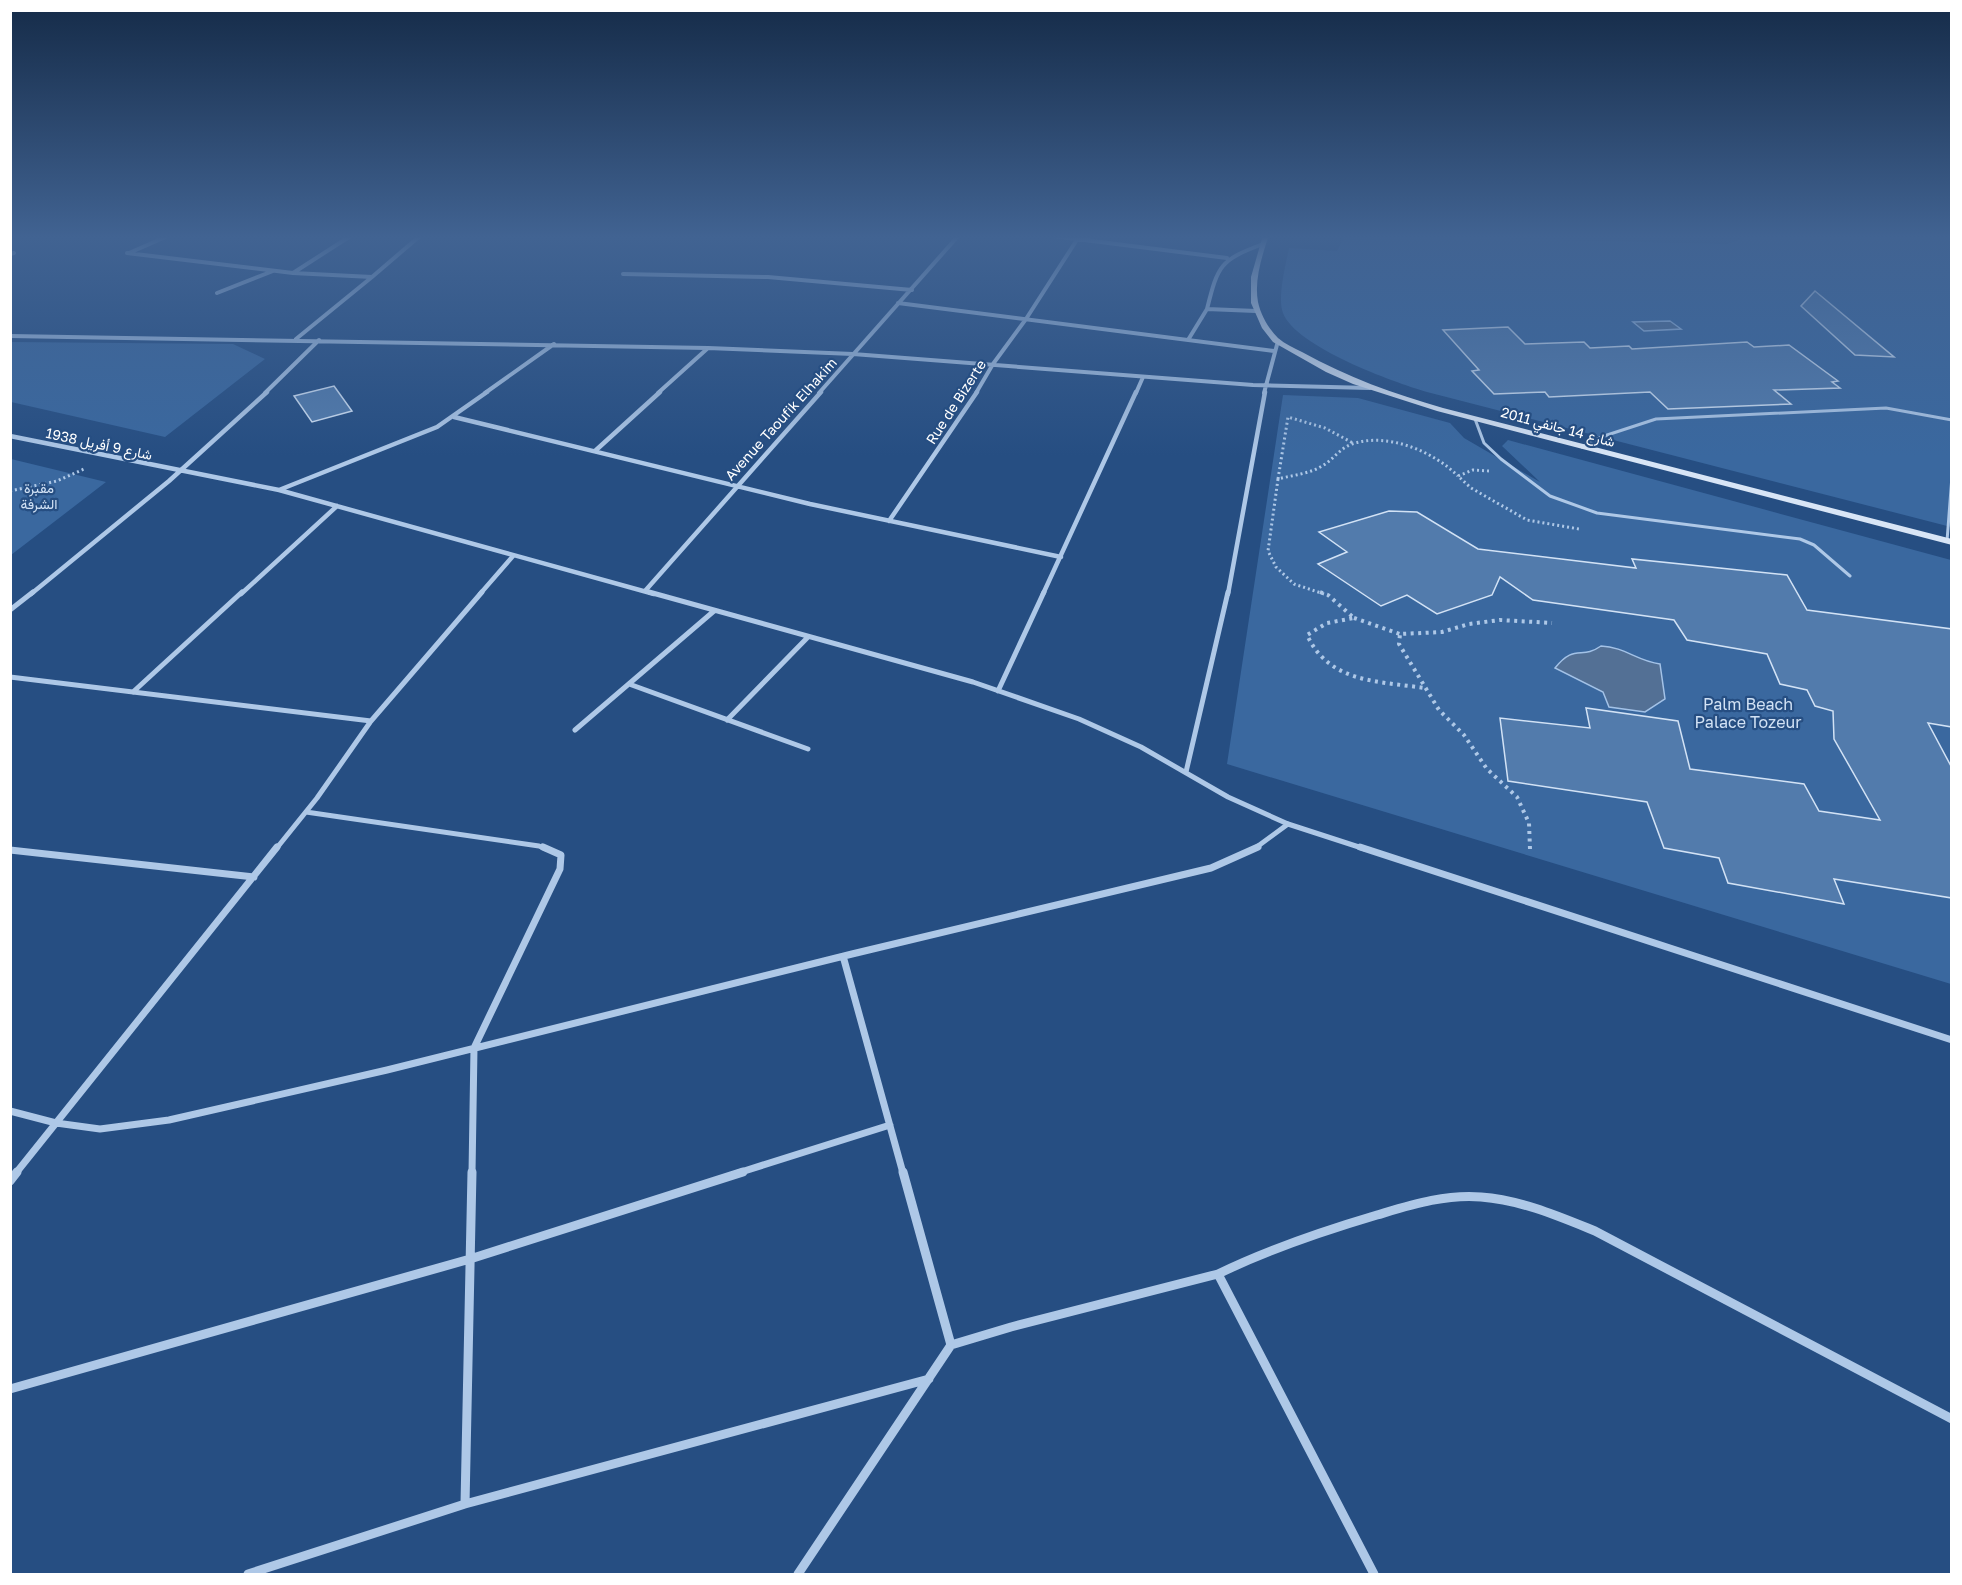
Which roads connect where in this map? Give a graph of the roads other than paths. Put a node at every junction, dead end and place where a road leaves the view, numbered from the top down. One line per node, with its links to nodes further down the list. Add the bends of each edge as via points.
1 (333, 309): 9 (street)
2 (893, 309): 16 (street, Avenue Taoufik Elhakim)
3 (946, 309): 7 (street)
4 (1032, 309): 7 (street, Rue de Bizerte)
5 (1207, 309): 6 (street); 11 (street)
6 (1256, 311): 12 (main road, شارع 14 جانفي 2011)
7 (1026, 319): 11 (street); 17 (street, Rue de Bizerte)
8 (10, 336): 9 (street)
9 (295, 340): 10 (street)
10 (320, 340): 13 (street); 27 (street, via 258,404)
11 (1188, 340): 15 (street)
12 (1278, 341): 15 (street); 20 (main road, شارع 14 جانفي 2011, via 1334,373)
13 (555, 344): 14 (street); 21 (street)
14 (708, 348): 16 (street); 26 (street)
15 (1274, 351): 19 (street)
16 (853, 354): 17 (street); 29 (street, Avenue Taoufik Elhakim)
17 (993, 364): 18 (street); 32 (street, Rue de Bizerte)
18 (1143, 377): 19 (street); 35 (street)
19 (1266, 384): 20 (street); 49 (street, via 1235,564)
20 (1370, 388): 22 (main road, شارع 14 جانفي 2011)
21 (454, 417): 26 (street); 30 (street)
22 (1476, 419): 25 (main road, شارع 14 جانفي 2011); 36 (lane, via 1484,443 1550,496 1597,513 1800,539 1814,545)
23 (1952, 420): 25 (lane, via 1886,408 1656,419)
24 (10, 436): 27 (street, شارع 9 أفريل 1938)
25 (1582, 447): 33 (main road, شارع 14 جانفي 2011)
26 (595, 451): 29 (street)
27 (182, 472): 30 (street, شارع 9 أفريل 1938); 38 (street)
28 (1952, 476): 33 (lane)
29 (736, 486): 32 (street); 37 (street, Avenue Taoufik Elhakim)
30 (279, 490): 31 (street, شارع 9 أفريل 1938)
31 (337, 506): 34 (street, شارع 9 أفريل 1938); 44 (street)
32 (889, 521): 35 (street)
33 (1949, 541)
34 (513, 556): 37 (street, شارع 9 أفريل 1938); 46 (street)
35 (1061, 557): 43 (street)
36 (1850, 576)
37 (645, 591): 39 (street, شارع 9 أفريل 1938)
38 (10, 610)
39 (714, 611): 40 (street, شارع 9 أفريل 1938); 42 (street)
40 (808, 637): 43 (street, شارع 9 أفريل 1938); 45 (street)
41 (10, 676): 44 (street)
42 (629, 684): 45 (street); 47 (street)
43 (998, 691): 49 (street, شارع 9 أفريل 1938, via 1079,718)
44 (133, 692): 46 (street)
45 (728, 720): 48 (street)
46 (371, 721): 50 (street)
47 (575, 730)
48 (808, 749)
49 (1186, 772): 51 (street, شارع 9 أفريل 1938)
50 (306, 812): 53 (street); 56 (street, via 539,846 561,855 560,869)
51 (1288, 824): 54 (street, via 1259,847 1210,868); 55 (street, شارع 9 أفريل 1938)
52 (10, 850): 53 (street)
53 (254, 877): 58 (street)
54 (843, 956): 56 (street); 59 (street)
55 (1952, 1040)
56 (474, 1048): 58 (street, via 169,1120 100,1129); 61 (street)
57 (10, 1111): 58 (street)
58 (56, 1123): 60 (street)
59 (890, 1125): 61 (street); 63 (street)
60 (10, 1181)
61 (470, 1258): 65 (street); 67 (street)
62 (1218, 1274): 63 (street); 66 (street, via 1318,1232 1438,1198 1483,1197 1542,1209 1595,1231); 70 (street)
63 (951, 1345): 64 (street)
64 (929, 1379): 67 (street); 69 (street)
65 (10, 1389)
66 (1952, 1419)
67 (465, 1504): 68 (street)
68 (248, 1575)
69 (798, 1575)
70 (1374, 1575)

